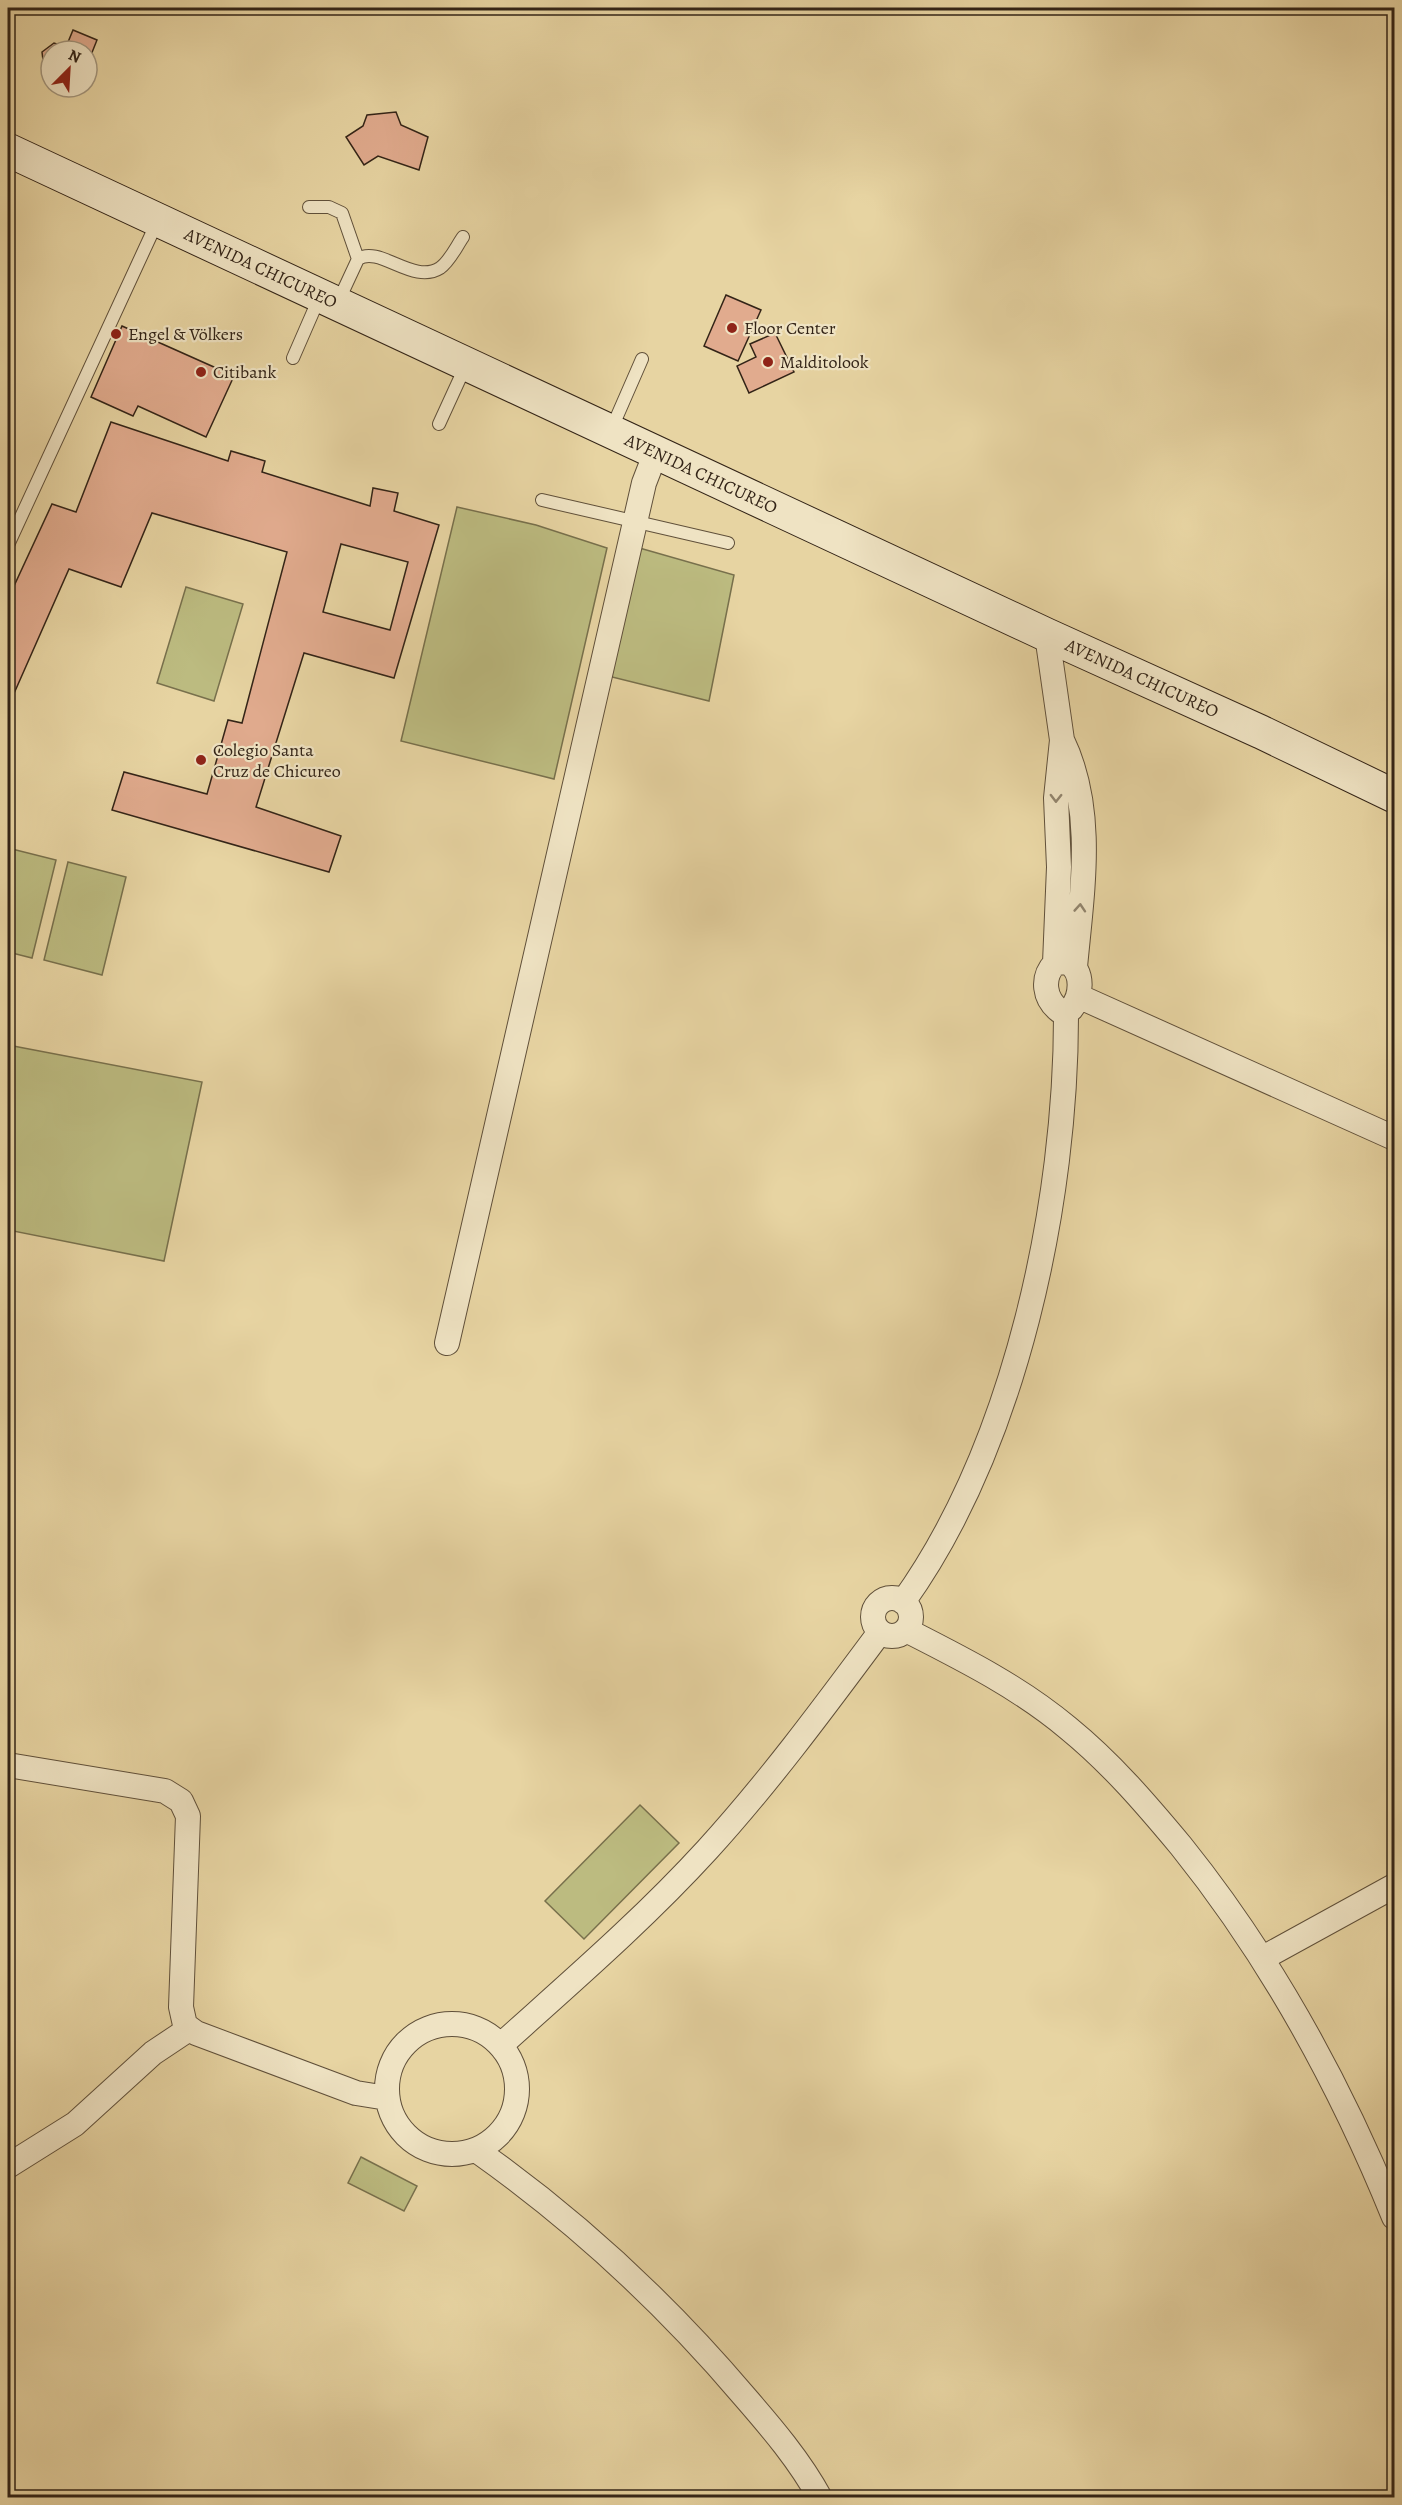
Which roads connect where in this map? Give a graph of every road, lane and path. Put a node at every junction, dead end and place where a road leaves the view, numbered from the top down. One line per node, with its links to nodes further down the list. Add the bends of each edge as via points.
1 (8, 150): 3 (main road, AVENIDA CHICUREO)
2 (309, 207): 5 (lane, via 329,207 342,213)
3 (158, 219): 6 (main road, AVENIDA CHICUREO); 16 (lane)
4 (463, 237): 5 (lane, via 448,260 425,273 378,257)
5 (358, 259): 6 (lane)
6 (329, 299): 7 (lane); 9 (main road, AVENIDA CHICUREO)
7 (293, 358)
8 (642, 359): 11 (lane)
9 (467, 363): 10 (lane); 11 (main road, AVENIDA CHICUREO)
10 (439, 424)
11 (611, 431): 12 (main road, AVENIDA CHICUREO)
12 (656, 452): 14 (street); 17 (main road, AVENIDA CHICUREO)
13 (542, 500): 14 (lane)
14 (635, 522): 15 (lane); 22 (street)
15 (728, 543)
16 (8, 545)
17 (1047, 635): 18 (main road, AVENIDA CHICUREO); 19 (street, via 1062,740 1056,798)
18 (1395, 796)
19 (1065, 965): 20 (street, via 1079,978); 20 (street, via 1047,975 1047,995 1060,1011)
20 (1072, 1003): 21 (street); 23 (street, via 1057,1167 1040,1263 1016,1354 965,1494 939,1548)
21 (1395, 1138)
22 (447, 1343)
23 (903, 1602): 24 (street, via 911,1618); 25 (street, via 890,1598 878,1603 872,1614)
24 (906, 1630): 25 (street, via 893,1636); 28 (street, via 1004,1682 1100,1755 1190,1857)
25 (880, 1632): 30 (street, via 786,1756 706,1851 619,1938)
26 (8, 1765): 29 (street, via 165,1791 181,1801 188,1824 181,2007 182,2019)
27 (1395, 1886): 28 (street)
28 (1263, 1958): 34 (street, via 1339,2093)
29 (189, 2029): 31 (street, via 356,2093); 33 (street, via 153,2053 75,2124)
30 (501, 2046): 31 (street, via 474,2027 452,2023 430,2027 410,2038 396,2055 388,2076); 32 (street, via 516,2073 516,2105 501,2132)
31 (387, 2098): 32 (street, via 401,2130 419,2145 453,2155)
32 (476, 2150): 35 (street, via 575,2228 692,2337 760,2414)
33 (8, 2166)
34 (1395, 2217)
35 (820, 2498)

